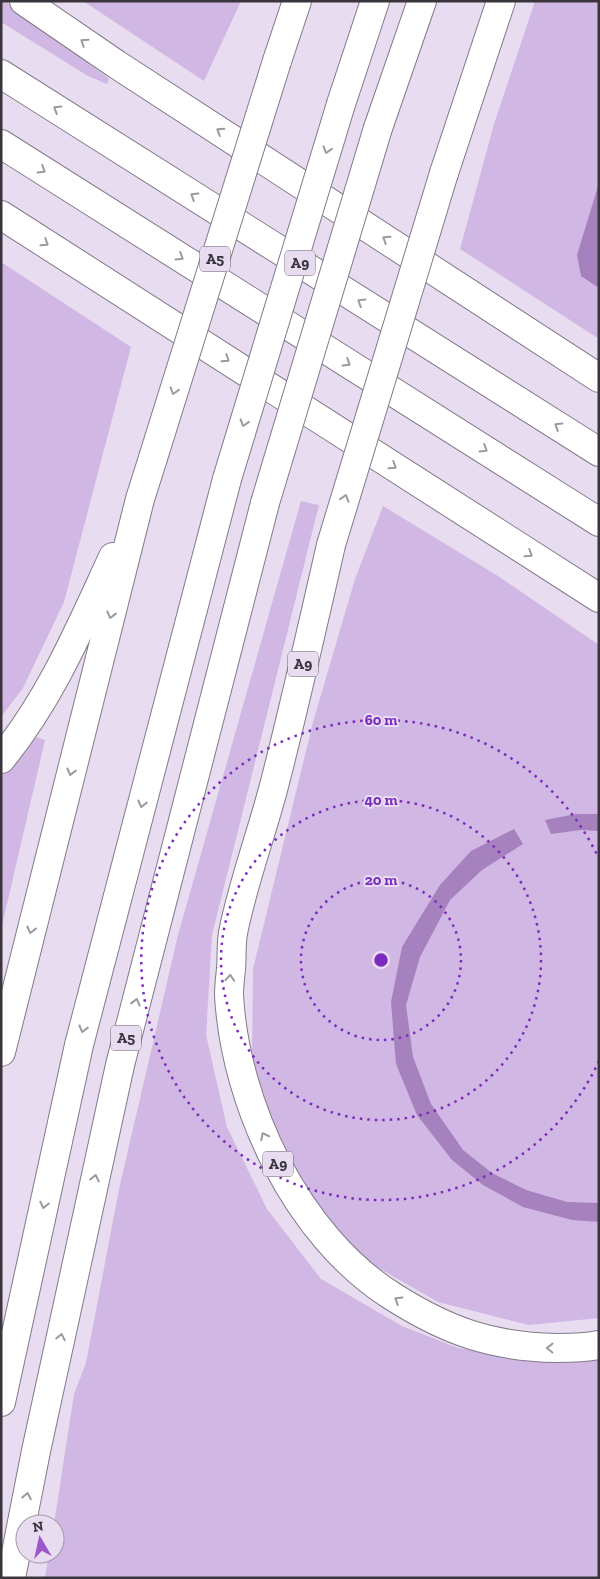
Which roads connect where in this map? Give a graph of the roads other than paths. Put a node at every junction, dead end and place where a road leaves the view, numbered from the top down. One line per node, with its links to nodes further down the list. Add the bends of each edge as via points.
1 (24, 1): 9 (highway, one-way to 1, via 132,75)
2 (297, 1): 11 (highway, A5, one-way to 11, bridge)
3 (375, 1): 17 (highway, one-way to 17, bridge, via 227,479 79,1045)
4 (422, 1): 18 (highway, A5, one-way to 4, bridge, via 120,1065 265,503 378,128)
5 (501, 1): 16 (highway, A9, one-way to 5, bridge, via 586,1348 528,1347 473,1337 422,1315 375,1285 335,1248 304,1210 256,1120 238,1055 229,994 233,934 275,784 331,544 444,173)
6 (1, 74): 10 (highway, A9, one-way to 6)
7 (1, 144): 12 (highway, one-way to 12)
8 (2, 216): 13 (highway, one-way to 13)
9 (599, 378)
10 (599, 452)
11 (140, 500): 14 (highway, A5, via 43,701); 15 (highway, A5, one-way to 15)
12 (599, 522)
13 (599, 598)
14 (1, 759)
15 (1, 1052)
16 (599, 1345)
17 (1, 1402)
18 (11, 1578)

